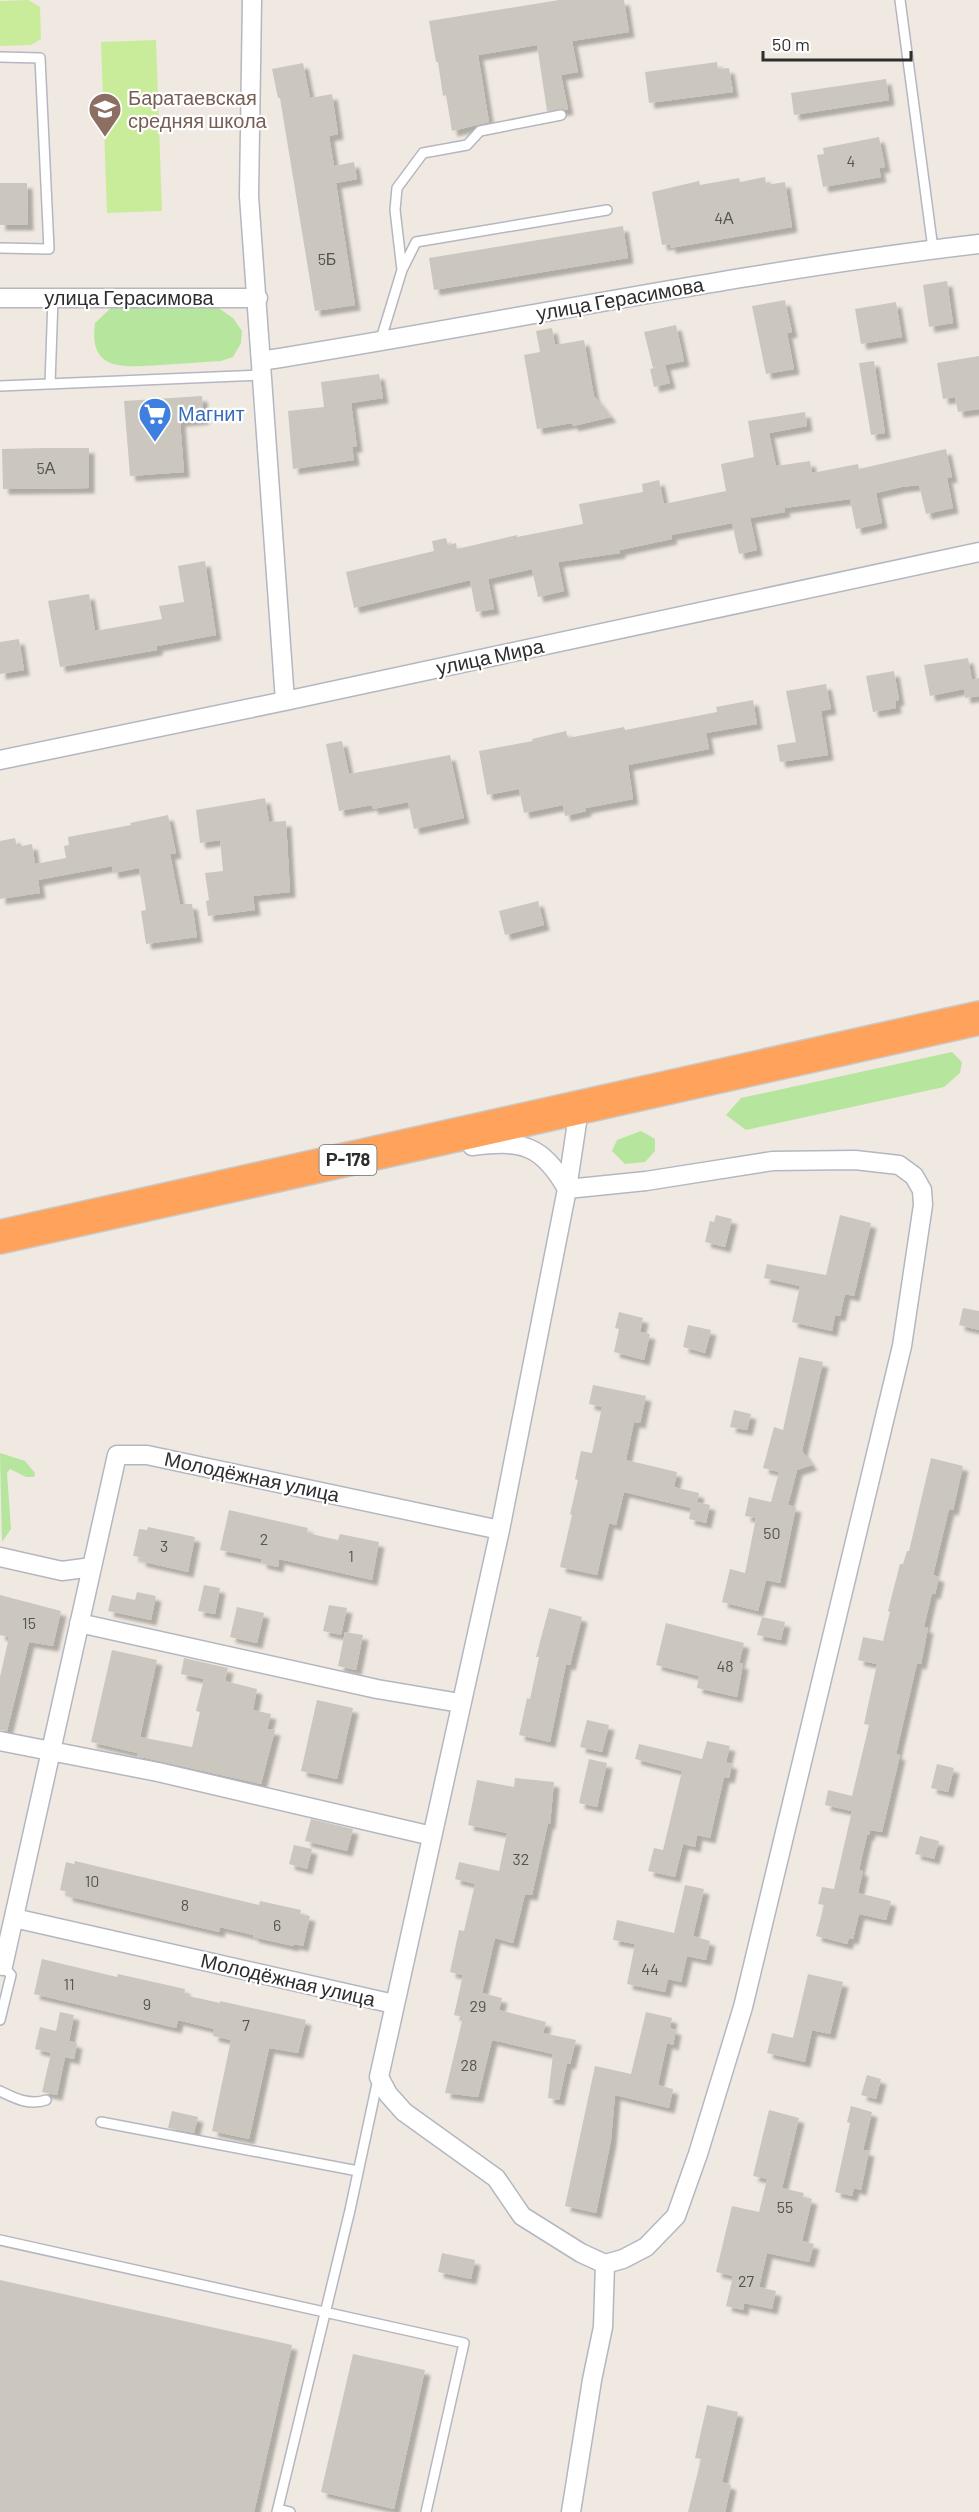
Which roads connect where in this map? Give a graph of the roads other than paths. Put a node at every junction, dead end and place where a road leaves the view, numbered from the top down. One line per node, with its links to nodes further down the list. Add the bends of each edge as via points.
1 (252, 0): 12 (street, via 249,196)
2 (900, 0): 8 (lane)
3 (0, 57): 7 (lane, via 40,58 49,249)
4 (561, 115): 9 (lane, via 480,131 467,145 423,153 397,188)
5 (607, 210): 9 (lane, via 416,242)
6 (979, 243): 8 (street, улица Герасимова)
7 (0, 248)
8 (933, 249): 13 (street, улица Герасимова, via 712,282)
9 (402, 270): 13 (lane)
10 (0, 298): 11 (street, улица Герасимова)
11 (53, 298): 12 (street, улица Герасимова); 15 (lane)
12 (258, 298): 14 (street)
13 (380, 342): 14 (street, улица Герасимова)
14 (262, 368): 15 (lane); 18 (street)
15 (50, 384): 16 (lane)
16 (0, 386)
17 (979, 552): 18 (street, улица Мира)
18 (285, 702): 19 (street, улица Мира)
19 (0, 760)
20 (979, 1018): 21 (highway, Р-178)
21 (579, 1109): 22 (highway, Р-178); 23 (street, Молодёжная улица)
22 (357, 1158): 23 (street, via 496,1143 523,1146 554,1166); 24 (highway, Р-178)
23 (567, 1189): 25 (street, Молодёжная улица); 43 (street, via 773,1161 855,1160 899,1165 915,1176 922,1190 923,1205 902,1346 739,2019 676,2216 646,2247)
24 (0, 1237)
25 (500, 1530): 27 (street, Молодёжная улица, via 147,1455 117,1455); 29 (street, Молодёжная улица)
26 (0, 1557): 27 (street, via 62,1571)
27 (92, 1567): 28 (street, Молодёжная улица)
28 (80, 1623): 29 (street, via 377,1689); 31 (street, Молодёжная улица)
29 (460, 1703): 32 (street, Молодёжная улица)
30 (0, 1741): 31 (street)
31 (51, 1752): 32 (street, via 158,1772); 33 (street, Молодёжная улица)
32 (432, 1836): 35 (street, Молодёжная улица)
33 (14, 1918): 34 (street, Молодёжная улица); 35 (street, Молодёжная улица)
34 (3, 1966): 36 (lane, via 11,1975)
35 (394, 2004): 37 (street)
36 (0, 2020)
37 (379, 2077): 41 (lane); 43 (street, via 404,2112 496,2178 522,2216)
38 (0, 2091): 39 (lane, via 35,2103)
39 (46, 2100)
40 (101, 2122): 41 (lane)
41 (358, 2171): 44 (lane)
42 (0, 2240): 44 (lane)
43 (605, 2264): 48 (street, via 603,2327)
44 (325, 2312): 45 (lane); 47 (lane, via 464,2343)
45 (278, 2511): 46 (lane)
46 (290, 2512)
47 (426, 2512)
48 (571, 2512)

